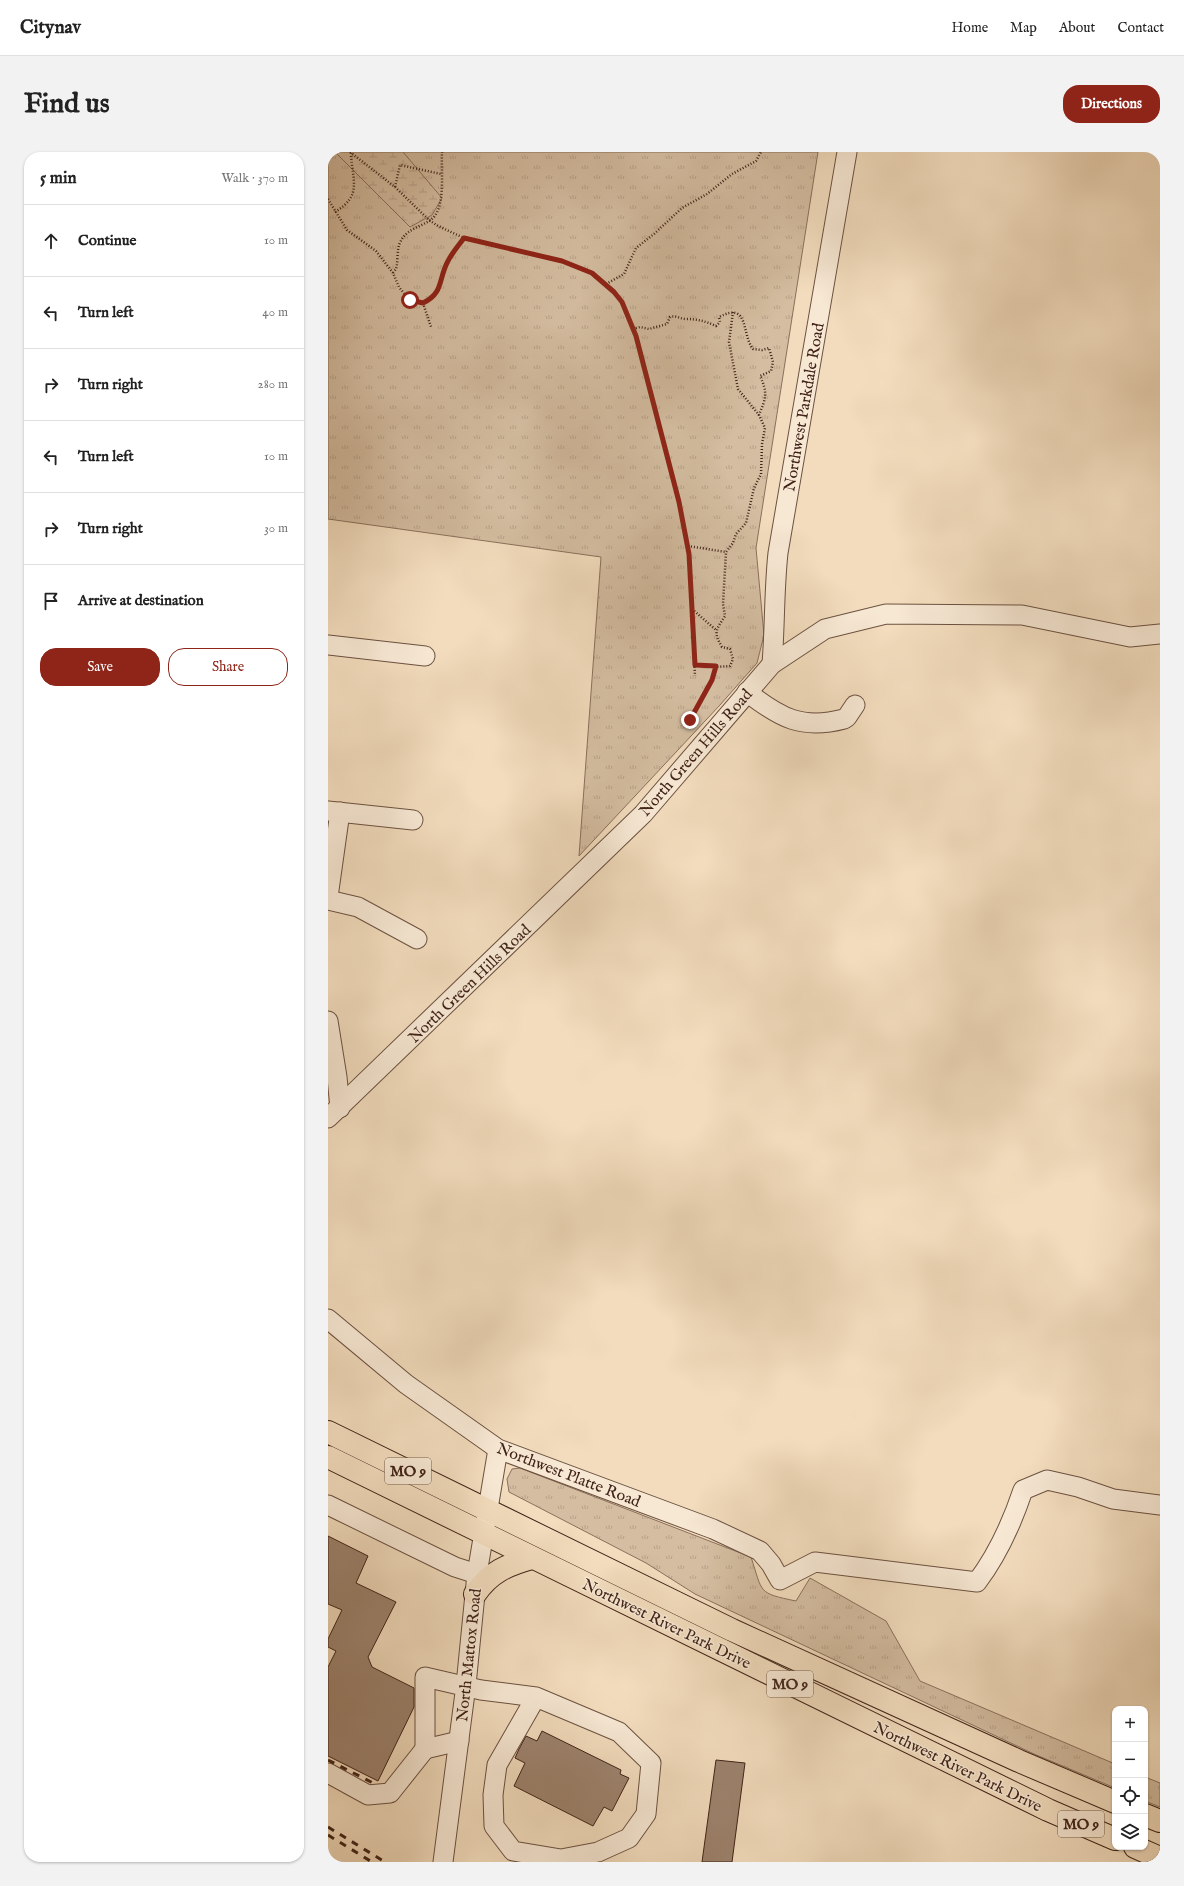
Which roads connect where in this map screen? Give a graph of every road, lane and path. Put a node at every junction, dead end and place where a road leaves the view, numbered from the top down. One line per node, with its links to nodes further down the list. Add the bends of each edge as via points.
1 (351, 152): 6 (path); 8 (path, via 353,194 347,204)
2 (442, 152): 5 (path)
3 (761, 152): 12 (path, via 756,161 682,208 636,248 624,274)
4 (846, 152): 25 (street, Northwest Parkdale Road, via 778,553)
5 (441, 174): 6 (path, via 400,165); 9 (path, via 440,203 435,216)
6 (395, 187): 9 (path)
7 (328, 199): 8 (path)
8 (335, 212): 11 (path, via 347,230 376,251)
9 (429, 220): 10 (path); 11 (path, via 403,236 398,246 396,270)
10 (464, 238): 12 (path, via 562,261 592,273); 13 (path, via 448,261 439,290 433,299)
11 (393, 273): 13 (path, via 399,287 410,300)
12 (606, 284): 16 (path, via 622,302)
13 (423, 303): 15 (path)
14 (734, 312): 16 (path, via 727,312 719,317 720,322 716,326 696,318 684,319 676,315 670,317 667,324 654,328); 17 (path, via 729,342 738,389); 17 (path, via 742,318 746,327 746,338 753,349 769,348 771,371 760,376 766,388 766,399)
15 (431, 327)
16 (633, 328): 18 (path, via 666,448)
17 (759, 415): 19 (path, via 765,428 761,474 754,488 746,523)
18 (688, 546): 19 (path); 20 (path)
19 (726, 552): 21 (path, via 723,604 725,616)
20 (691, 608): 21 (path); 26 (path)
21 (716, 630): 27 (path, via 716,638 722,647 730,649 733,659 730,666)
22 (1160, 634): 25 (street, North Green Hills Road, via 1130,637 1022,615 886,614 825,630)
23 (328, 645): 24 (street)
24 (425, 656)
25 (772, 664): 29 (street, North Green Hills Road)
26 (695, 665): 27 (path); 28 (path)
27 (716, 667): 31 (path, via 712,680)
28 (695, 676)
29 (747, 692): 30 (street, via 784,718 813,724 844,719); 39 (street, North Green Hills Road, via 642,814)
30 (855, 705)
31 (690, 720)
32 (334, 812): 33 (street); 34 (street)
33 (413, 820)
34 (328, 896)
35 (328, 900): 36 (street, via 358,907)
36 (417, 939)
37 (328, 1021): 38 (street)
38 (331, 1057): 39 (street)
39 (334, 1113)
40 (328, 1319): 42 (street, Northwest Platte Road, via 406,1384)
41 (328, 1432): 46 (main road, Northwest River Park Drive / MO 9)
42 (498, 1449): 45 (street, Northwest Platte Road, via 713,1529 760,1551 780,1580 815,1562 977,1582 990,1565 1014,1517 1023,1490 1047,1480 1113,1499); 46 (street, North Mattox Road)
43 (328, 1457): 47 (main road, Northwest River Park Drive / MO 9)
44 (328, 1505): 49 (street, via 455,1567)
45 (1160, 1505)
46 (488, 1510): 47 (street, North Mattox Road); 55 (main road, Northwest River Park Drive / MO 9, via 732,1630)
47 (484, 1534): 48 (main road, Northwest River Park Drive / MO 9); 49 (street, North Mattox Road)
48 (532, 1558): 49 (main road, via 512,1563); 58 (main road, Northwest River Park Drive / MO 9, via 1048,1810)
49 (476, 1584): 50 (street, North Mattox Road)
50 (466, 1685): 51 (street, via 481,1690); 52 (street, North Mattox Road); 53 (street, via 425,1677)
51 (536, 1697): 51 (street, via 619,1732 651,1763 646,1814 629,1838 598,1852 561,1859 513,1851 494,1826 497,1765)
52 (458, 1741): 53 (street); 61 (street, North Mattox Road)
53 (425, 1749): 54 (street, via 390,1793 368,1795)
54 (328, 1773)
55 (1112, 1801)
56 (1148, 1816): 57 (main road)
57 (1160, 1821)
58 (1112, 1837)
59 (1142, 1850): 60 (main road)
60 (1160, 1858)
61 (443, 1862)

